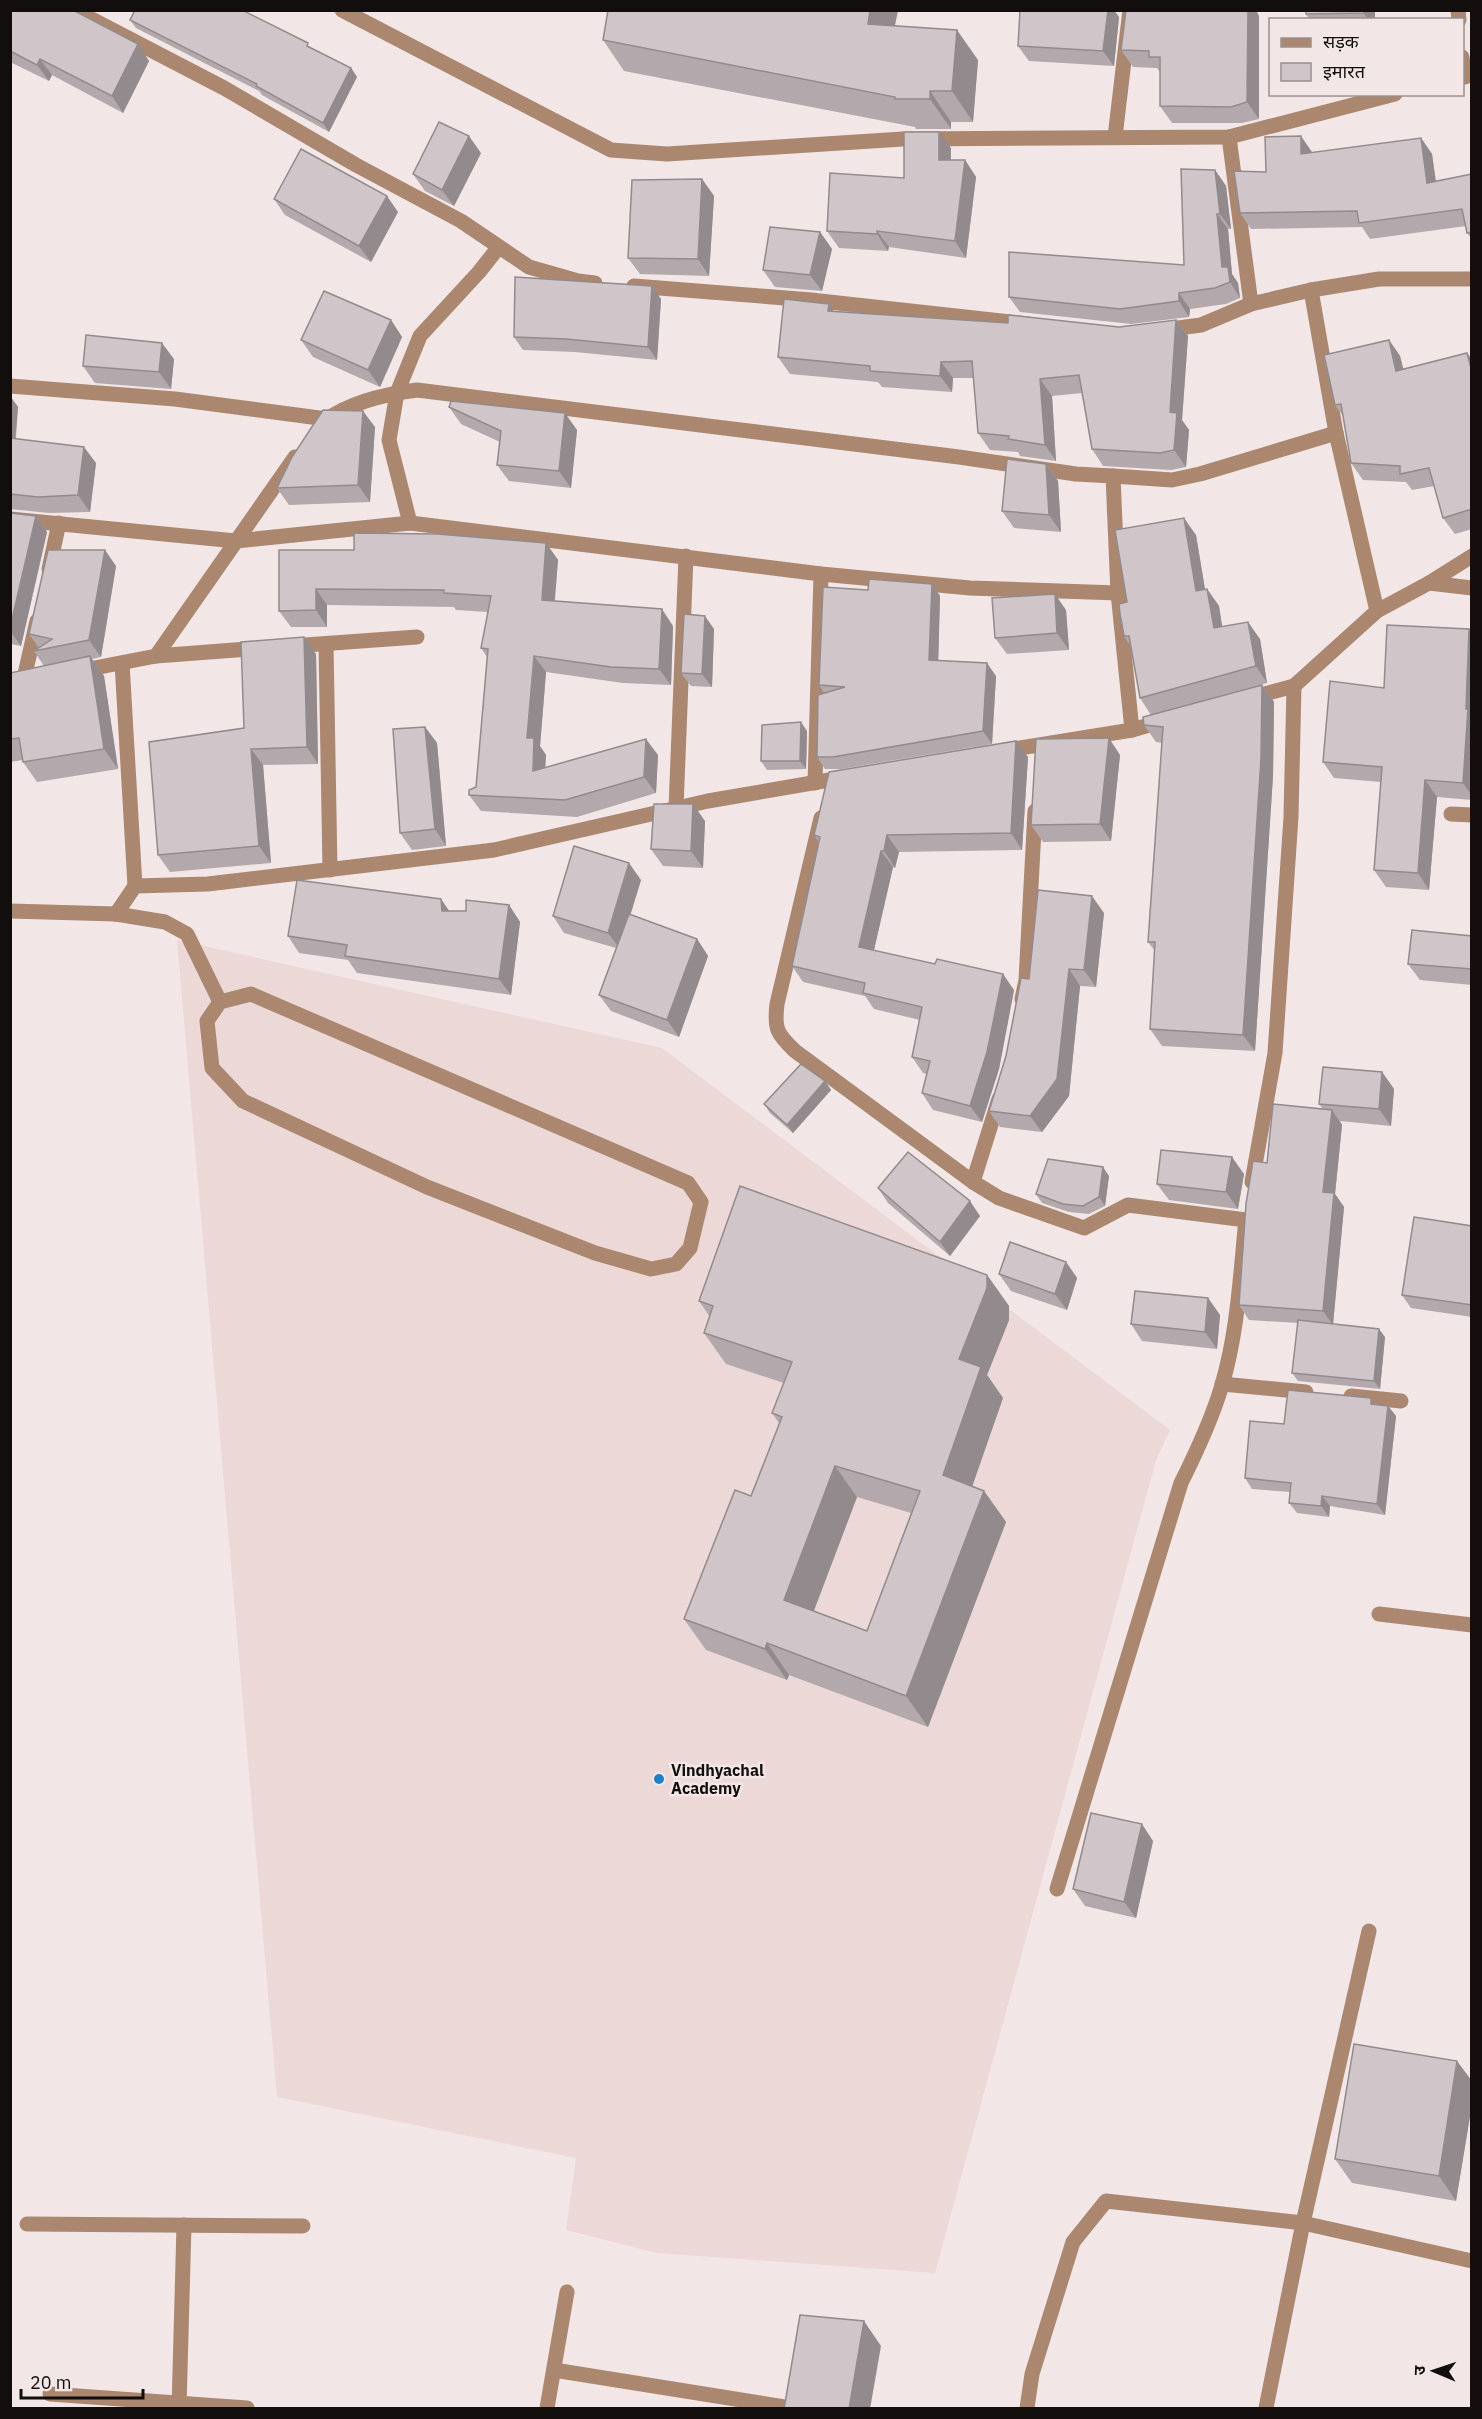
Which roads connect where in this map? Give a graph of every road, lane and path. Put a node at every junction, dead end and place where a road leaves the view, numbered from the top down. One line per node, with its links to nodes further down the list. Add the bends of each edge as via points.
1 (74, 10): 7 (street, via 224,88 461,221)
2 (342, 10): 5 (street, via 611,150 667,154 903,139)
3 (1130, 10): 5 (street)
4 (1387, 96): 6 (street)
5 (1114, 136): 6 (street)
6 (1229, 137): 10 (street)
7 (498, 248): 11 (street, via 528,267 578,282 811,300); 14 (street, via 420,336)
8 (1472, 279): 9 (street, via 1379,279)
9 (1311, 290): 10 (street); 16 (street)
10 (1251, 304): 12 (street, via 1201,325)
11 (1039, 325)
12 (1143, 333)
13 (10, 386): 15 (street, via 175,399)
14 (397, 393): 15 (street, via 345,408); 17 (street, via 417,390); 20 (street, via 389,440)
15 (327, 419): 21 (street)
16 (1336, 433): 17 (street, via 1172,480); 30 (street)
17 (1113, 476): 28 (street)
18 (10, 519): 19 (street)
19 (59, 523): 21 (street); 25 (street)
20 (410, 523): 21 (street); 22 (street)
21 (236, 542): 33 (street)
22 (686, 556): 24 (street); 45 (street)
23 (1472, 556): 26 (street)
24 (821, 574): 28 (street, via 969,588); 43 (street)
25 (46, 580)
26 (1429, 583): 27 (street); 30 (street)
27 (1472, 588)
28 (1118, 593): 40 (street)
29 (41, 603): 36 (street)
30 (1377, 611): 37 (street)
31 (417, 637): 32 (street)
32 (326, 644): 33 (street); 48 (street)
33 (156, 656): 34 (street)
34 (122, 663): 35 (street); 49 (street)
35 (67, 674)
36 (23, 683)
37 (1294, 686): 38 (street); 56 (street, via 1291,817 1275,1053)
38 (1236, 702)
39 (1178, 717): 40 (street)
40 (1132, 730): 41 (street, via 1038,751)
41 (992, 753)
42 (864, 774): 43 (street)
43 (824, 789): 45 (street); 55 (street, via 777,1004 778,1035)
44 (1036, 792): 53 (street, via 1026,980)
45 (676, 808): 48 (street, via 494,850)
46 (1451, 814): 47 (street)
47 (1472, 815)
48 (330, 870): 49 (street, via 208,884)
49 (135, 886): 51 (street)
50 (10, 912): 51 (street)
51 (116, 914): 52 (street, via 165,922 187,934)
52 (220, 1002): 52 (street, via 251,994 688,1183 701,1202 690,1248 676,1264 651,1269 595,1253 427,1187 243,1101 212,1068 207,1021)
53 (1019, 1014)
54 (1004, 1082): 55 (street)
55 (973, 1182): 56 (street, via 999,1198 1084,1228 1128,1205)
56 (1248, 1209): 57 (street, via 1236,1316)
57 (1222, 1384): 58 (street); 63 (street, via 1202,1442 1181,1483)
58 (1318, 1393)
59 (1342, 1395): 60 (street)
60 (1401, 1401)
61 (1378, 1614): 62 (street)
62 (1472, 1624)
63 (1057, 1889)
64 (1369, 1931): 65 (street)
65 (1303, 2223): 69 (street); 77 (street, via 1106,2201 1073,2242 1032,2374); 78 (street)
66 (27, 2224): 67 (street)
67 (183, 2225): 68 (street); 73 (street)
68 (303, 2226)
69 (1472, 2261)
70 (567, 2292): 71 (street)
71 (554, 2370): 75 (street); 76 (street)
72 (50, 2394): 73 (street)
73 (180, 2405): 74 (street)
74 (247, 2409)
75 (547, 2409)
76 (791, 2409)
77 (1027, 2409)
78 (1266, 2409)

